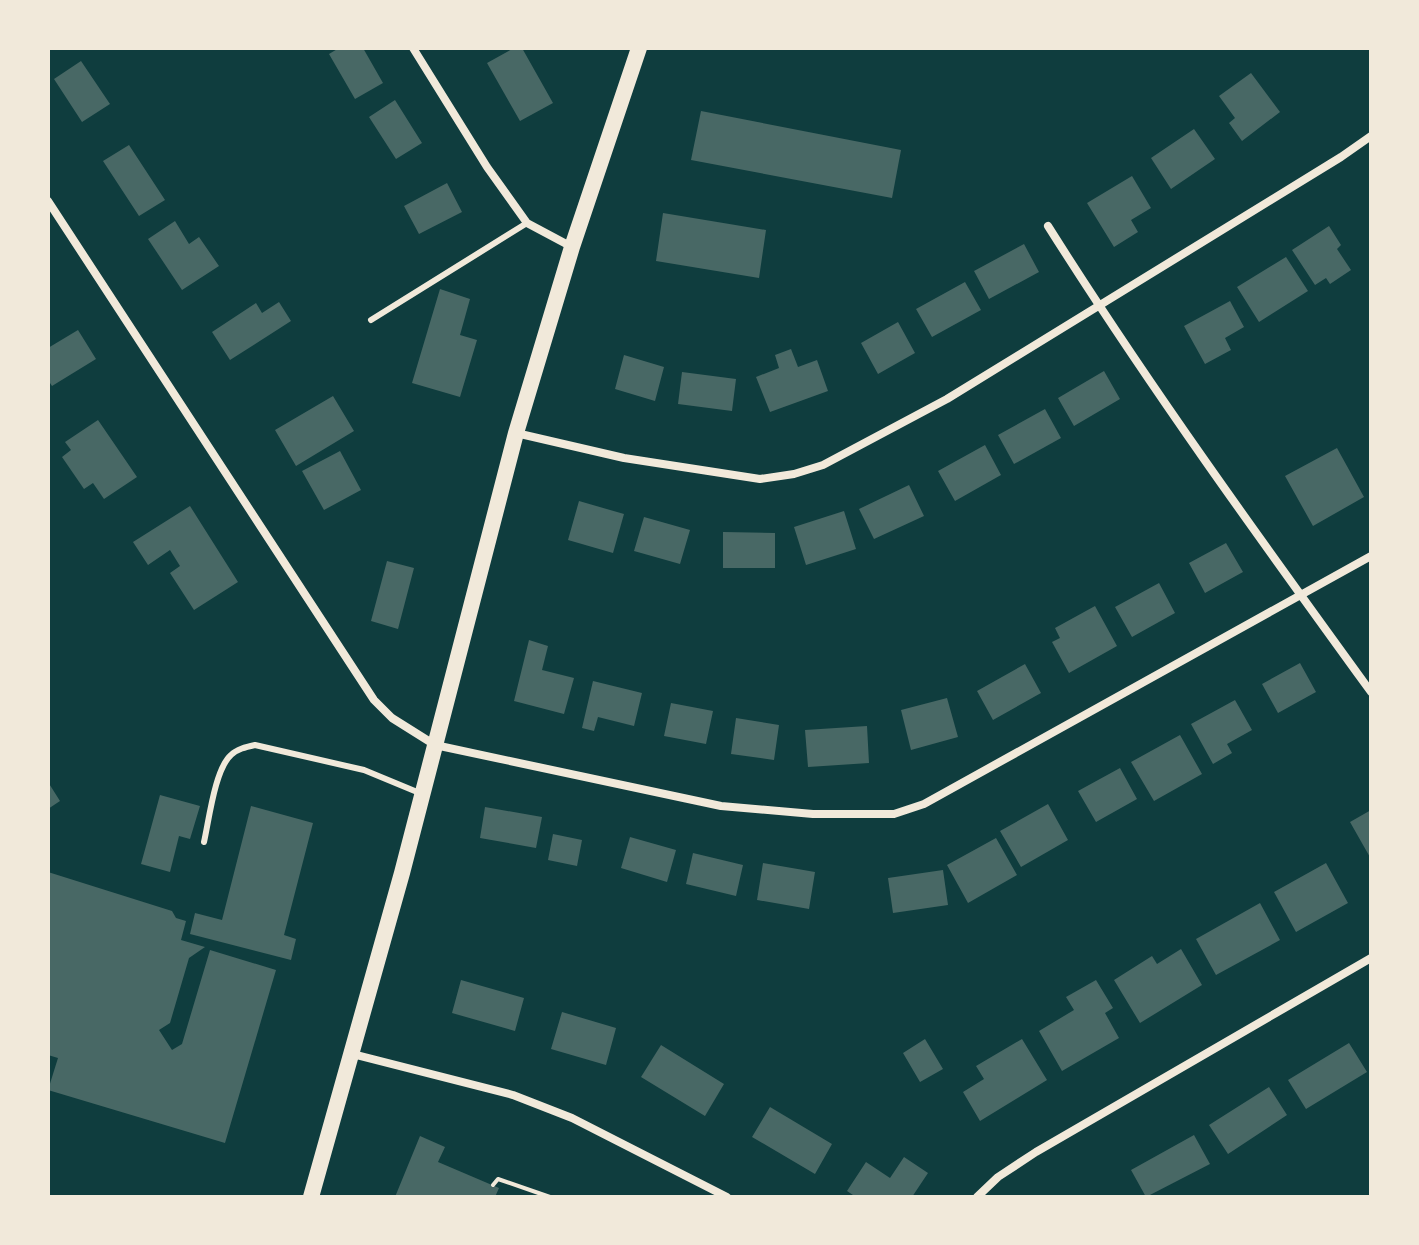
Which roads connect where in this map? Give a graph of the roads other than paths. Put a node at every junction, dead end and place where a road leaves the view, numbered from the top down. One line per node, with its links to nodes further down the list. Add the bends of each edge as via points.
1 (413, 48): 5 (street)
2 (639, 48): 7 (main road)
3 (1371, 136): 8 (street)
4 (48, 201): 14 (street, via 374,700)
5 (527, 223): 7 (street); 9 (lane)
6 (1048, 226): 8 (street)
7 (572, 247): 10 (main road)
8 (1099, 306): 10 (street, via 947,399 823,465 794,474 760,479 624,458); 12 (street)
9 (371, 320)
10 (516, 433): 14 (main road)
11 (1371, 556): 12 (street)
12 (1301, 595): 13 (street); 14 (street, via 924,804 894,814 721,806)
13 (1371, 692)
14 (435, 745): 15 (main road)
15 (422, 794): 16 (lane, via 364,770 255,745 229,756 220,773); 18 (main road)
16 (204, 842)
17 (1371, 958): 21 (street, via 1036,1152)
18 (349, 1053): 19 (main road); 20 (street, via 513,1095 572,1118)
19 (311, 1197)
20 (727, 1197)
21 (977, 1197)

